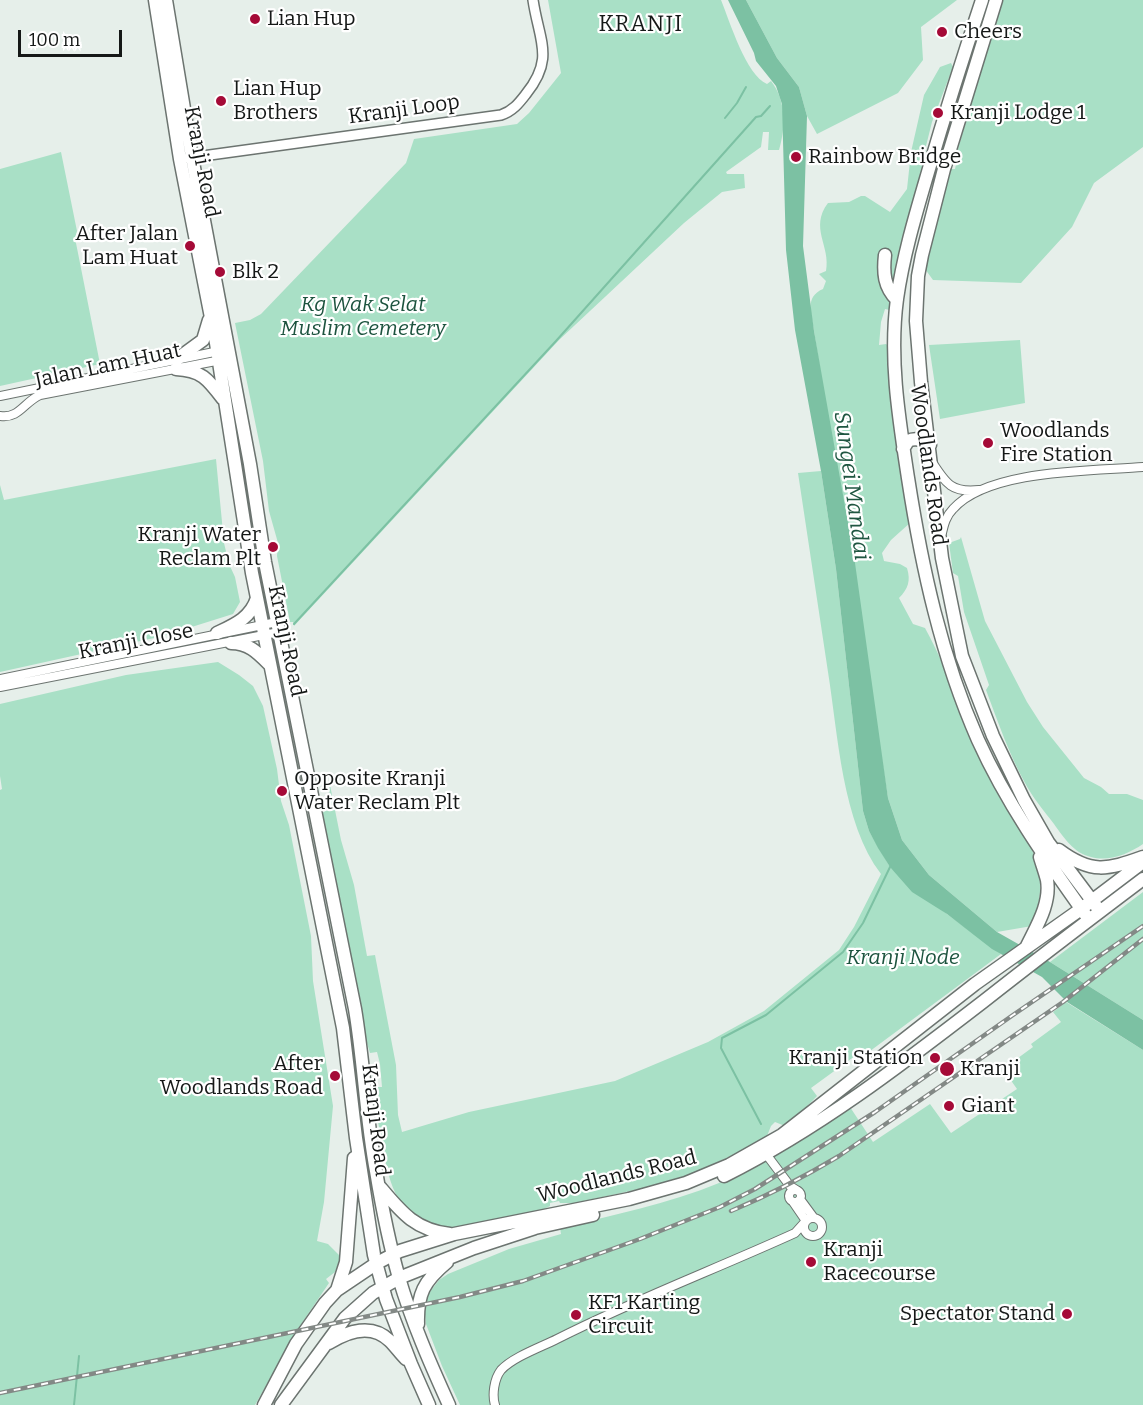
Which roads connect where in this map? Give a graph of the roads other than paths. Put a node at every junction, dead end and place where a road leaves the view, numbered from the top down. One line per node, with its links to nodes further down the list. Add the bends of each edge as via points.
1 (155, 0): 6 (main road, Kranji Road)
2 (166, 0): 6 (main road, Kranji Road)
3 (533, 0): 6 (street, Kranji Loop, via 544,55 542,70 509,112)
4 (982, 0): 8 (main road, Woodlands Road, via 917,211)
5 (996, 0): 15 (main road, Woodlands Road, via 944,169 918,276 917,344)
6 (186, 158): 9 (main road, Kranji Road); 10 (main road, Kranji Road)
7 (885, 255): 8 (main road, via 885,281)
8 (897, 300): 16 (main road, Woodlands Road, via 895,385)
9 (210, 312): 10 (main road, Kranji Road); 11 (main road, via 203,340)
10 (223, 355): 11 (street, Jalan Lam Huat); 13 (main road, Kranji Road); 18 (main road, Kranji Road)
11 (176, 364): 12 (street, Jalan Lam Huat); 13 (main road, via 204,377); 14 (street, Jalan Lam Huat, via 39,395 20,412)
12 (0, 396)
13 (224, 400): 20 (main road, Kranji Road)
14 (0, 416)
15 (930, 445): 16 (main road, via 916,439 908,441); 17 (main road, Woodlands Road)
16 (903, 449): 31 (main road, Woodlands Road, via 922,563 943,646 979,741 1005,793)
17 (931, 460): 21 (street, via 951,487 964,492); 22 (main road, Woodlands Road)
18 (250, 464): 20 (main road); 24 (main road, Kranji Road)
19 (1143, 467): 21 (street, via 1039,475)
20 (236, 470): 23 (main road, Kranji Road)
21 (983, 489): 22 (street, via 952,510)
22 (940, 538): 31 (main road, Woodlands Road, via 962,656 993,736)
23 (257, 597): 25 (main road, Kranji Road); 26 (main road, via 248,615)
24 (278, 627): 25 (street, Kranji Close); 42 (main road, Kranji Road, via 355,1009)
25 (264, 630): 26 (street, Kranji Close); 27 (street, Kranji Close); 28 (main road, Kranji Road)
26 (217, 633): 29 (street, Kranji Close)
27 (231, 643): 28 (main road, via 243,643 254,649); 30 (street, Kranji Close)
28 (270, 665): 40 (main road, Kranji Road, via 341,1012)
29 (0, 679)
30 (0, 687)
31 (1043, 845): 32 (main road, via 1093,868); 34 (main road, Woodlands Road); 36 (main road, Woodlands Road); 37 (main road, via 1047,900)
32 (1143, 859): 34 (main road)
33 (1143, 879): 35 (main road)
34 (1093, 901): 35 (main road, Woodlands Road); 36 (main road, Woodlands Road)
35 (1100, 911): 36 (main road, Woodlands Road)
36 (1085, 914): 37 (main road, Woodlands Road); 39 (main road, Woodlands Road)
37 (1024, 950): 38 (main road, Woodlands Road)
38 (975, 984): 39 (main road, via 991,982); 45 (main road, Woodlands Road, via 782,1135 707,1175 629,1199)
39 (993, 993): 41 (main road, Woodlands Road, via 872,1086)
40 (356, 1138): 49 (main road, Kranji Road); 52 (main road, via 346,1262)
41 (766, 1154): 43 (street); 47 (main road, Woodlands Road, via 692,1190 535,1228)
42 (379, 1186): 45 (main road, via 418,1225); 48 (main road, Kranji Road)
43 (808, 1221): 44 (street); 46 (street, via 804,1231); 46 (street, via 820,1222 822,1229 816,1235)
44 (795, 1233): 46 (street); 60 (street, via 605,1314 518,1359 501,1370 493,1398)
45 (454, 1234): 48 (main road, Woodlands Road)
46 (807, 1234)
47 (456, 1254): 50 (main road, Woodlands Road); 53 (main road, via 430,1277 422,1291 417,1305)
48 (393, 1255): 49 (main road, Woodlands Road); 50 (main road, Kranji Road)
49 (377, 1263): 51 (main road, Kranji Road); 52 (main road, Woodlands Road)
50 (399, 1278): 51 (main road, Woodlands Road); 53 (main road, Kranji Road)
51 (383, 1288): 54 (main road, Woodlands Road, via 358,1305); 55 (main road, Kranji Road)
52 (337, 1290): 56 (main road, Woodlands Road, via 296,1344)
53 (420, 1340): 59 (main road)
54 (325, 1345): 55 (main road, via 350,1332 366,1330 390,1340); 57 (main road, Woodlands Road)
55 (411, 1364): 58 (main road)
56 (264, 1405)
57 (281, 1405)
58 (429, 1405)
59 (449, 1405)
60 (495, 1405)

